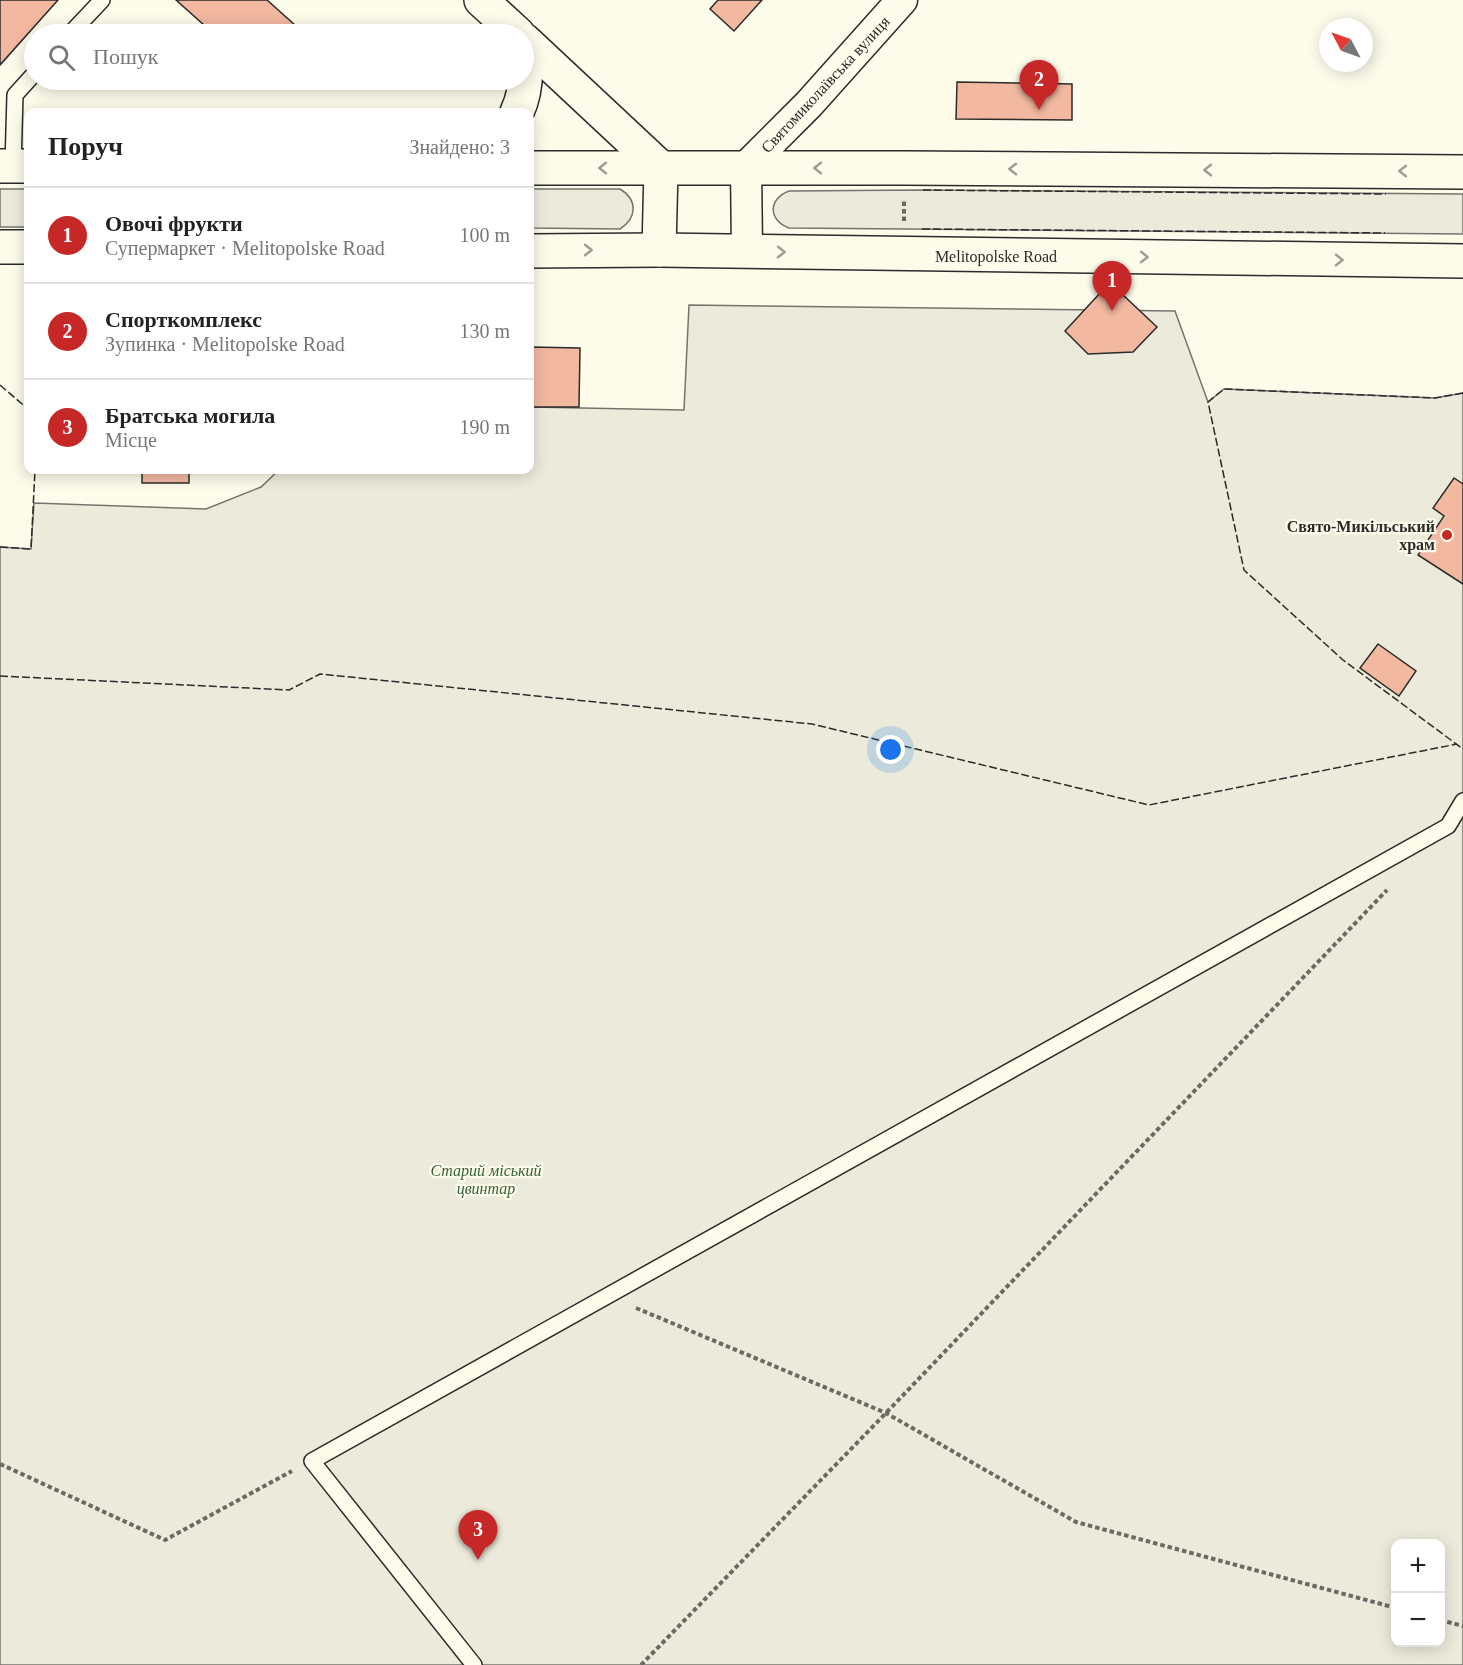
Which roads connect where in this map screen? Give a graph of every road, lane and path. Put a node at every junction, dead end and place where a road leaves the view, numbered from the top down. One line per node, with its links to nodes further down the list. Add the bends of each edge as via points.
1 (102, 0): 4 (lane)
2 (481, 0): 5 (main road)
3 (902, 0): 11 (street, Святомиколаївська вулиця, via 809,104)
4 (79, 24)
5 (507, 24)
6 (534, 49): 13 (main road)
7 (24, 85): 10 (lane, via 15,95)
8 (524, 90): 9 (main road)
9 (519, 108)
10 (14, 166)
11 (746, 167): 13 (main road); 14 (main road, one-way to 11); 18 (street)
12 (534, 168): 13 (main road, one-way to 12)
13 (662, 168): 16 (main road)
14 (904, 168): 15 (main road, one-way to 14); 19 (path)
15 (1462, 171)
16 (659, 250): 17 (main road, Melitopolske Road, one-way to 16); 18 (main road, Melitopolske Road)
17 (534, 251)
18 (747, 251): 19 (main road, Melitopolske Road, one-way to 19)
19 (904, 255): 20 (main road, Melitopolske Road, one-way to 20)
20 (1463, 261)
21 (1463, 801): 23 (lane, via 1448,826)
22 (1390, 887): 24 (path)
23 (607, 1296): 24 (path); 25 (lane)
24 (886, 1413): 27 (path, via 1076,1522); 31 (path)
25 (312, 1461): 26 (path, via 165,1540); 30 (lane)
26 (0, 1464)
27 (1391, 1607)
28 (1445, 1621): 29 (path)
29 (1463, 1626)
30 (474, 1665)
31 (641, 1665)

